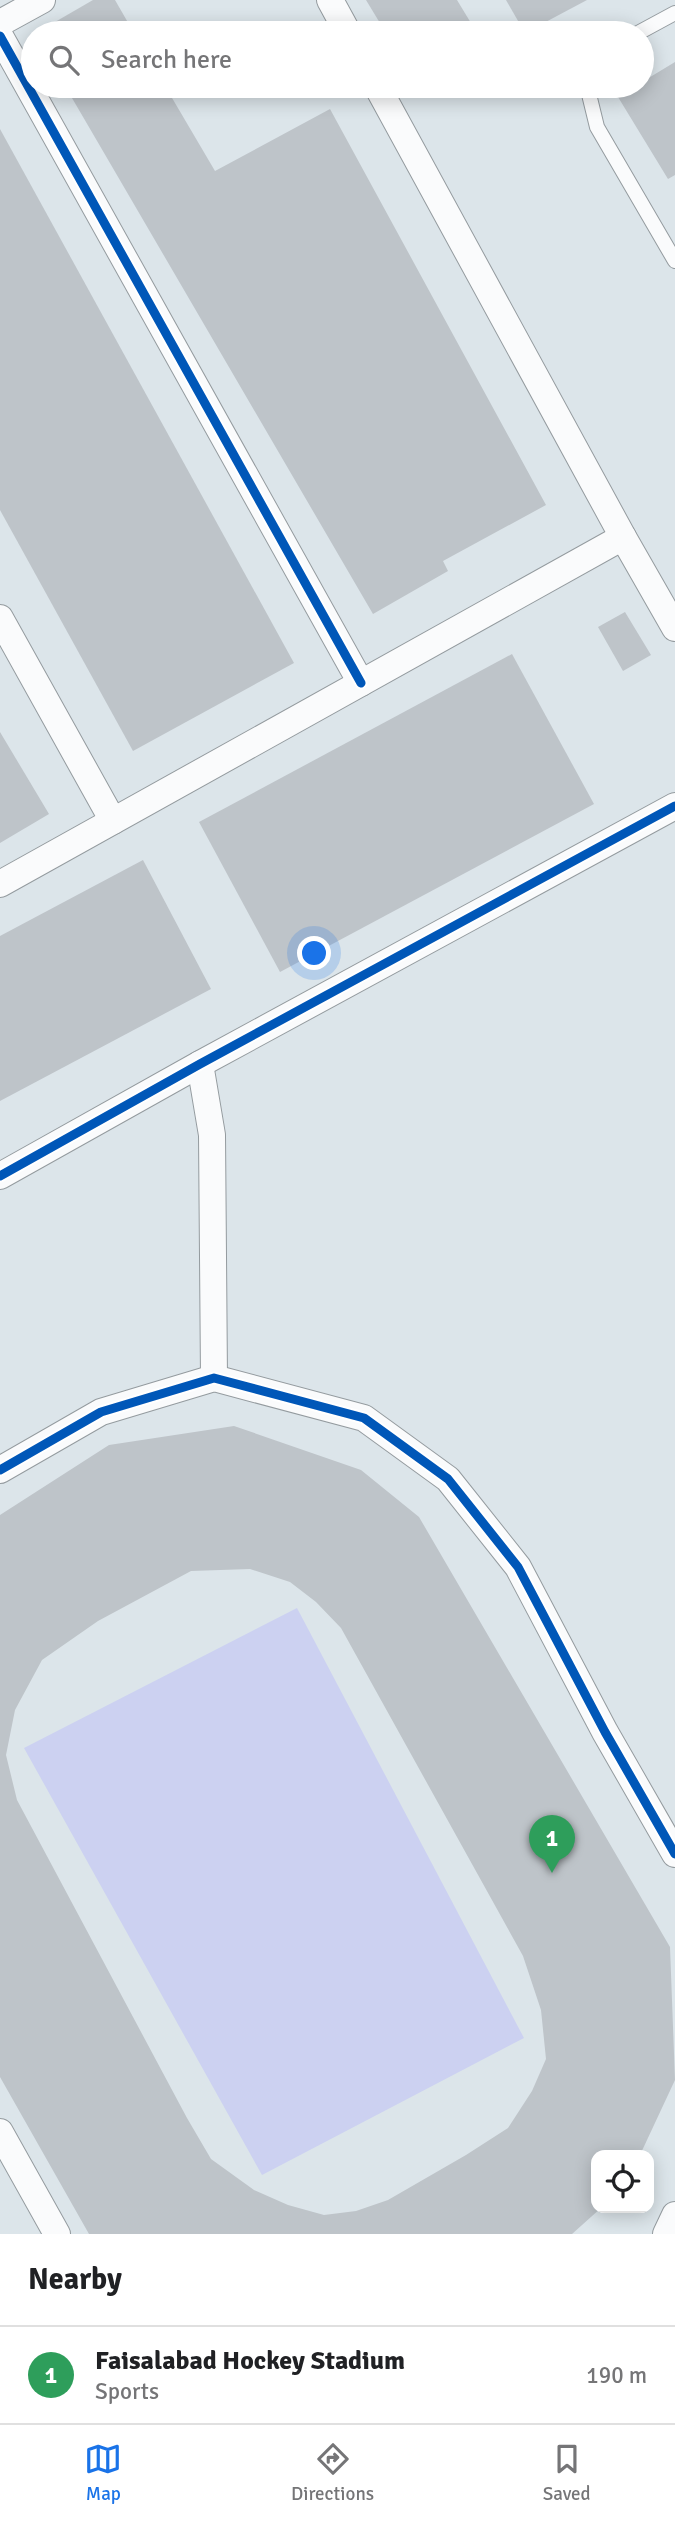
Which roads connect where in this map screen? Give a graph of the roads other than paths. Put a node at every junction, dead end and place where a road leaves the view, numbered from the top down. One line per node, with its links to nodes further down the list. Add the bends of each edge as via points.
1 (42, 0): 5 (street)
2 (330, 0): 4 (street)
3 (675, 13): 6 (lane)
4 (341, 21)
5 (0, 23)
6 (654, 24)
7 (0, 36): 8 (street)
8 (21, 74)
9 (35, 98): 16 (street)
10 (384, 98): 13 (street)
11 (590, 98): 12 (lane, via 597,127)
12 (675, 261)
13 (623, 537): 15 (street); 16 (street)
14 (0, 618): 18 (street)
15 (675, 628)
16 (361, 683): 18 (street)
17 (675, 806): 20 (street)
18 (114, 821): 19 (street)
19 (0, 884)
20 (200, 1064): 21 (street); 22 (street, via 212,1135)
21 (0, 1176)
22 (214, 1378): 23 (street, via 101,1412); 24 (street, via 364,1418 448,1479 518,1567)
23 (0, 1470)
24 (675, 1854)
25 (0, 2132): 27 (street)
26 (675, 2215): 28 (street)
27 (58, 2234)
28 (666, 2234)

